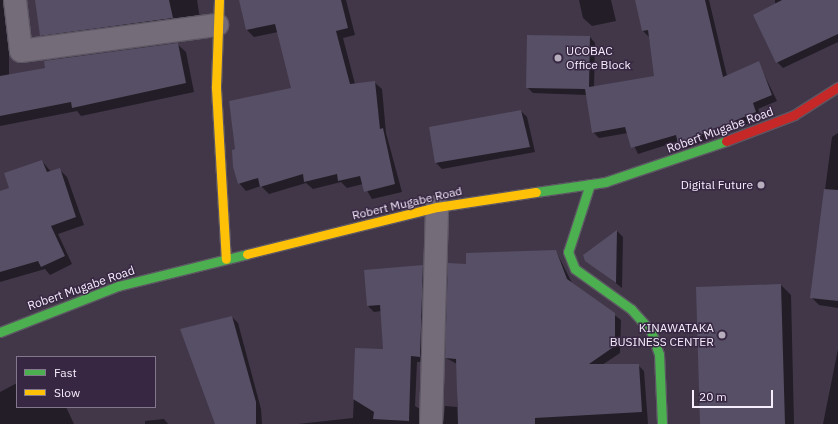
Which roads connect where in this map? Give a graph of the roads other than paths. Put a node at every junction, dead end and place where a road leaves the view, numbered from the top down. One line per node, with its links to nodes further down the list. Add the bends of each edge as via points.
1 (15, 0): 3 (street, via 21,51)
2 (219, 0): 3 (street)
3 (217, 26): 7 (street, via 216,88)
4 (838, 87): 5 (street, Robert Mugabe Road, via 794,115 714,146)
5 (590, 184): 6 (street, Robert Mugabe Road); 10 (street, via 568,252 575,269 631,309 651,331 659,354)
6 (437, 207): 7 (street, Robert Mugabe Road); 9 (street)
7 (226, 259): 8 (street, Robert Mugabe Road, via 118,286)
8 (0, 332)
9 (431, 424)
10 (662, 424)

